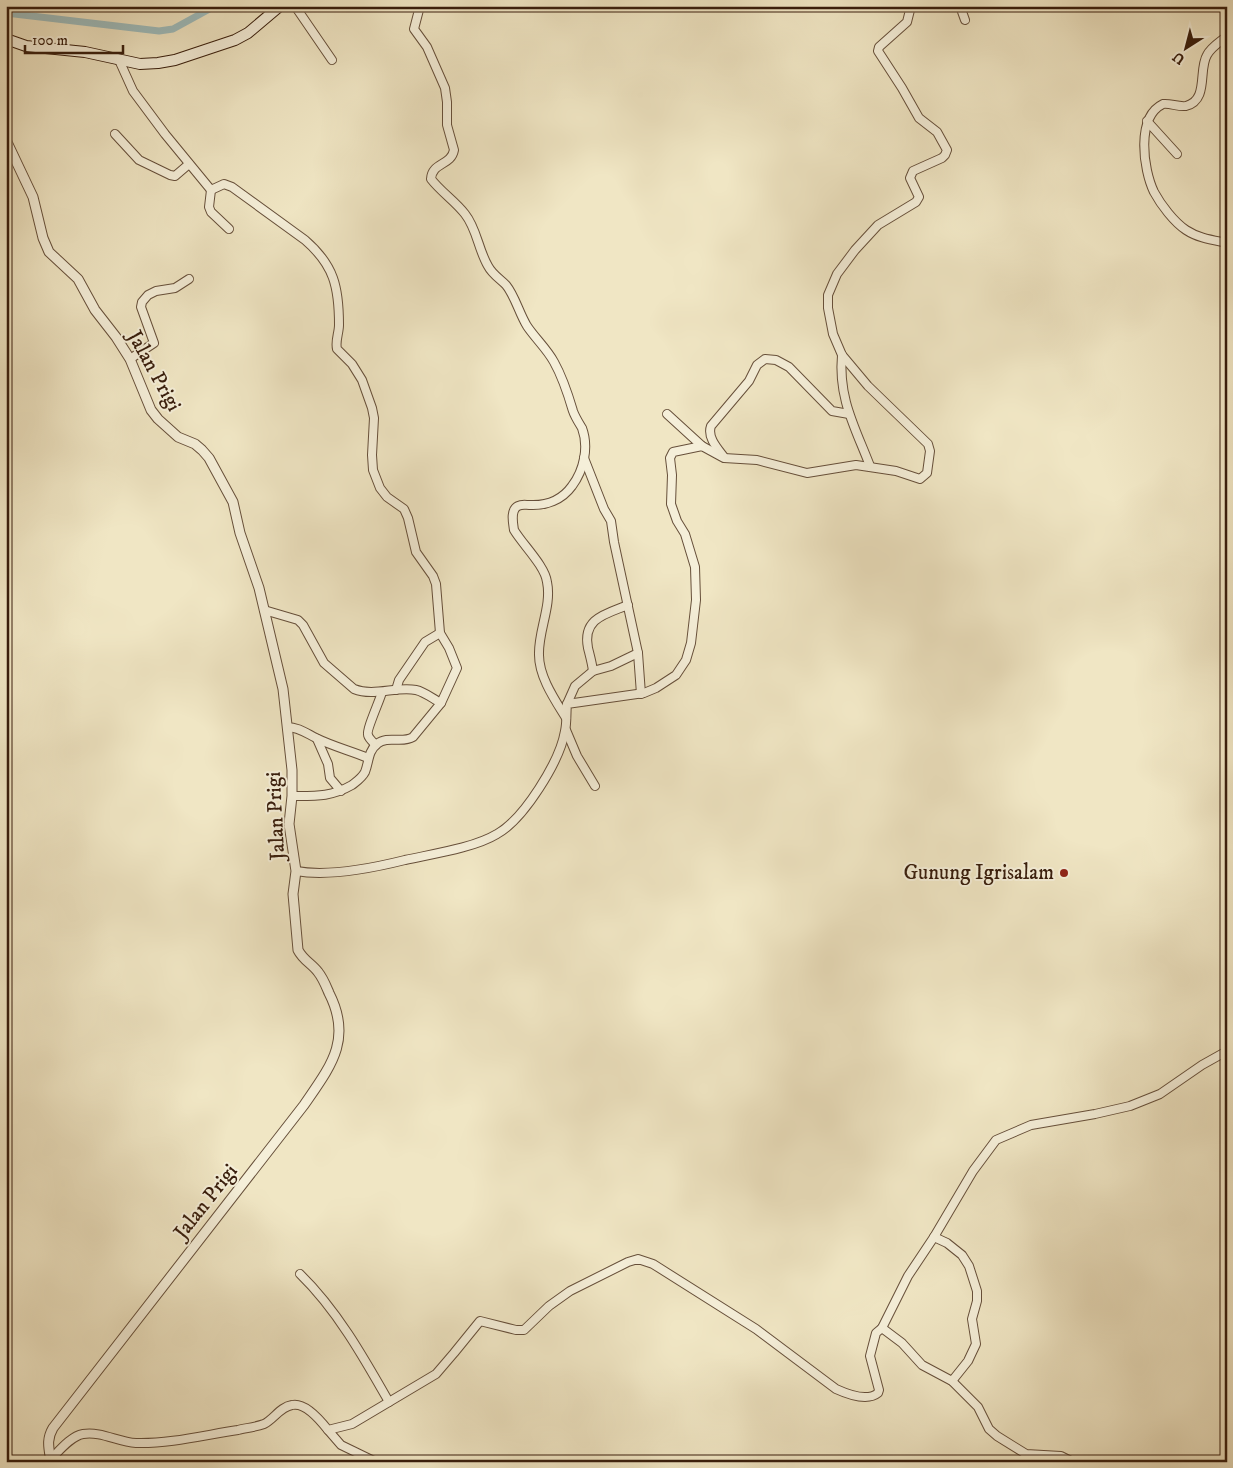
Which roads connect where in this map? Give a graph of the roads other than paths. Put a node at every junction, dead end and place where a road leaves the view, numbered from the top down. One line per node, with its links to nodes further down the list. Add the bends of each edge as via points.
1 (280, 6): 9 (main road, via 248,34 218,47 158,63)
2 (295, 6): 10 (street)
3 (420, 6): 25 (street, via 414,29 427,47 445,88 447,125 454,150 449,161 434,170 431,179 472,224 488,266 506,286 526,325 553,360 582,428 586,443)
4 (911, 6): 20 (street, via 907,22 878,51 919,118 937,132 947,150 943,157 913,171 911,181 919,197 916,202 878,224 837,274 828,295 828,308)
5 (960, 6): 6 (street)
6 (965, 20)
7 (1227, 36): 11 (street, via 1206,57 1198,97 1184,106 1162,104 1154,108)
8 (6, 39): 9 (main road, via 26,46 85,52)
9 (119, 60): 15 (street, via 133,91)
10 (332, 60)
11 (1147, 121): 14 (street); 18 (street, via 1146,162 1160,201 1186,230)
12 (115, 134): 15 (street, via 139,160 170,175 178,175)
13 (6, 140): 21 (street, Jalan Prigi, via 33,198 49,252 78,279 95,310)
14 (1177, 154)
15 (189, 164): 16 (street)
16 (211, 190): 17 (street, via 211,212); 30 (street, via 224,184 232,187 305,240 330,270 335,280 339,326 336,345 362,380 374,418 373,470 380,488 404,510 416,552 433,576 438,591)
17 (229, 229)
18 (1227, 243)
19 (189, 279): 21 (street, via 175,288 156,291 144,298 141,307 154,343)
20 (842, 355): 23 (street, via 840,373); 27 (street, via 868,386 926,440 930,449 927,473 922,478)
21 (130, 359): 29 (street, Jalan Prigi, via 151,410 173,433 202,450 233,502)
22 (668, 414): 24 (street)
23 (849, 414): 26 (street, via 832,411 790,367 765,359 711,426 711,437); 27 (street)
24 (702, 446): 26 (street); 35 (street, via 673,452 670,458 671,504 695,567 696,600 690,652 676,675)
25 (584, 458): 28 (street, via 611,521); 38 (street, via 577,479 566,492 555,501 542,505 519,505 512,522 547,581 546,611 538,654 553,695)
26 (724, 458): 27 (street, via 757,460 807,472)
27 (870, 466)
28 (628, 605): 31 (street); 32 (street, via 596,618 588,629)
29 (264, 610): 34 (street, via 298,620 324,663 354,689); 39 (street, Jalan Prigi, via 280,674)
30 (440, 632): 33 (street, via 425,642); 36 (street, via 457,668)
31 (638, 653): 32 (street); 35 (street)
32 (593, 671): 37 (street, via 575,686)
33 (396, 690): 34 (street); 36 (street, via 418,690)
34 (382, 692): 42 (street, via 367,729)
35 (641, 694): 37 (street)
36 (441, 703): 42 (street, via 413,737 384,740)
37 (567, 704): 38 (street)
38 (566, 718): 40 (street)
39 (287, 726): 41 (street); 46 (street, Jalan Prigi)
40 (566, 730): 44 (street); 47 (street, via 550,771 539,789 498,834 461,847 386,865 328,872)
41 (317, 739): 43 (street); 45 (street, via 328,764 330,778)
42 (376, 745): 43 (street)
43 (368, 758): 45 (street, via 361,779)
44 (595, 786)
45 (341, 791): 46 (street, via 327,795)
46 (292, 796): 47 (street, Jalan Prigi, via 289,824)
47 (296, 871): 56 (street, Jalan Prigi, via 293,894 298,950 318,972 335,1003 340,1021 340,1038 333,1061 304,1105 53,1428 47,1446)
48 (1227, 1051): 49 (street, via 1160,1094 1130,1106 1032,1125 996,1140 973,1171)
49 (934, 1237): 51 (street, via 908,1276); 52 (street, via 962,1255 977,1291 972,1319 976,1344 968,1361)
50 (300, 1274): 53 (street, via 331,1310)
51 (882, 1328): 52 (street, via 902,1343 922,1365); 53 (street, via 876,1334 870,1356 878,1393 874,1396 850,1395 756,1329 653,1264 638,1259 570,1291 524,1330 480,1321 436,1374)
52 (952, 1381): 55 (street, via 978,1407 989,1429)
53 (389, 1402): 54 (street, via 352,1424)
54 (328, 1430): 56 (street, via 306,1409 292,1404 265,1423 169,1441 133,1443 105,1435 82,1434); 57 (street, via 341,1444)
55 (1026, 1454): 58 (street); 59 (street, via 1061,1456)
56 (51, 1461)
57 (376, 1462)
58 (1035, 1462)
59 (1073, 1462)

